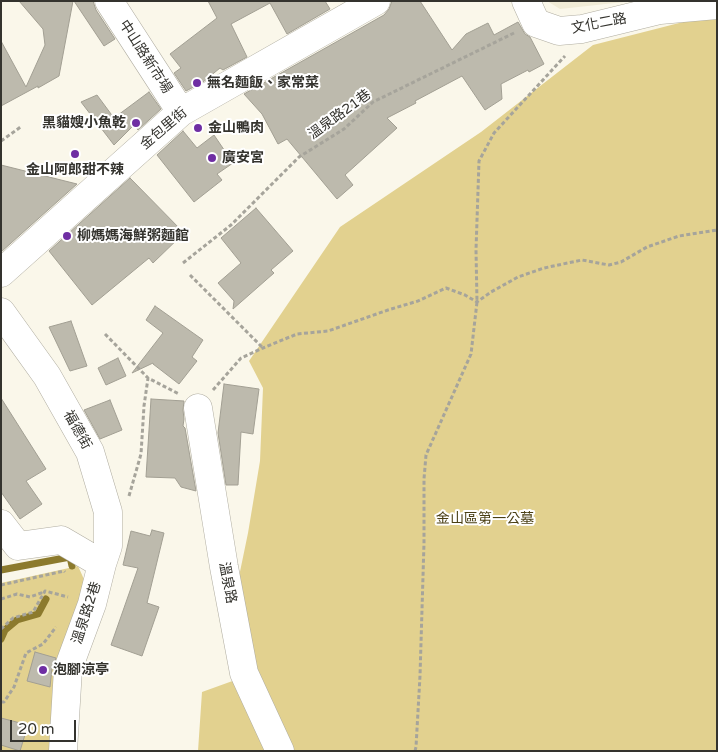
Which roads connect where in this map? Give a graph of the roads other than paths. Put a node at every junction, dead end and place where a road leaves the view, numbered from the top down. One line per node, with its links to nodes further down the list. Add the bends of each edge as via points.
1 (109, 1): 5 (street, 中山路新市場)
2 (376, 1): 5 (street, 金包里街)
3 (717, 5): 4 (street, 文化二路, via 660,10 582,29 559,31)
4 (531, 12)
5 (181, 112): 6 (street, 金包里街)
6 (1, 274)
7 (1, 312): 10 (street, 福德街, via 46,376 90,452 108,512 108,546)
8 (198, 408): 12 (street, 溫泉路, via 244,673)
9 (1, 524): 10 (street, via 18,546 61,540)
10 (102, 564): 11 (street, 溫泉路2巷, via 92,604 68,669)
11 (63, 751)
12 (280, 751)

